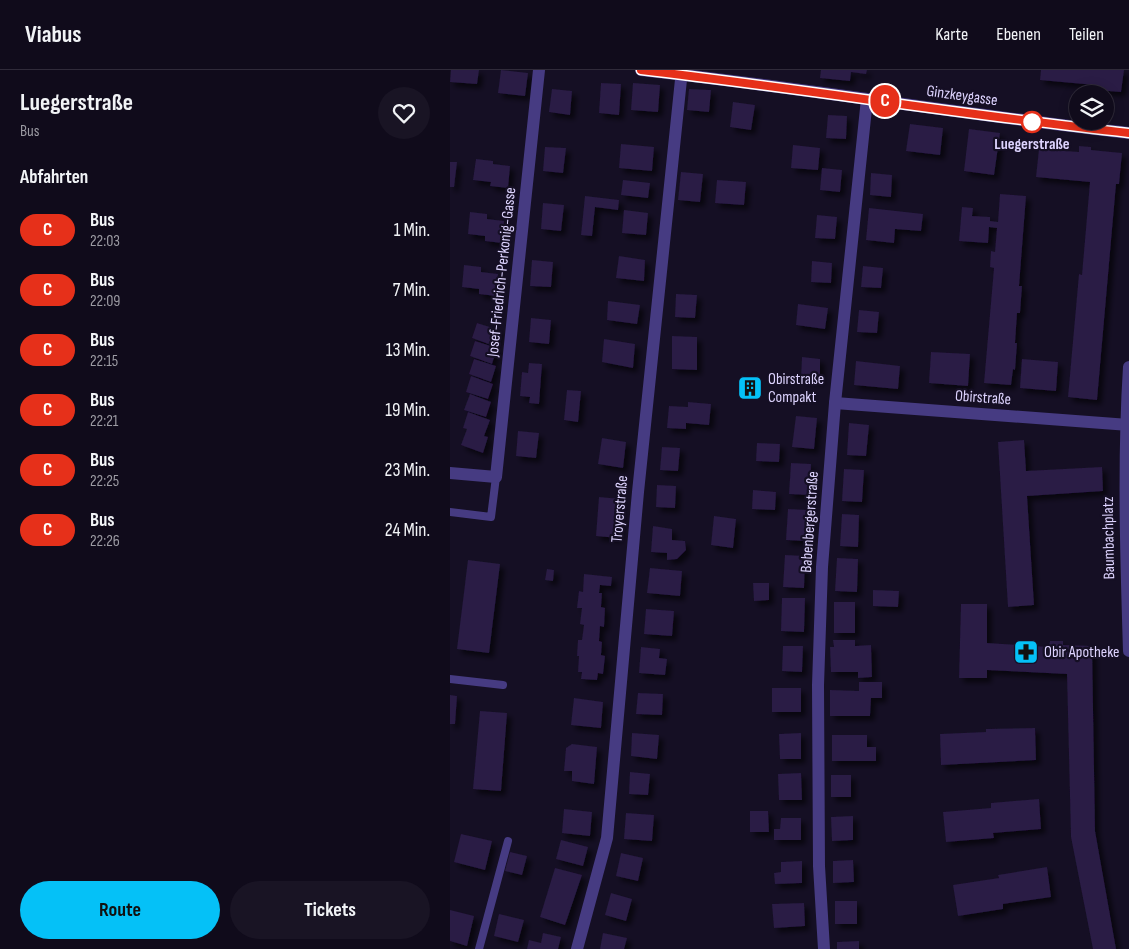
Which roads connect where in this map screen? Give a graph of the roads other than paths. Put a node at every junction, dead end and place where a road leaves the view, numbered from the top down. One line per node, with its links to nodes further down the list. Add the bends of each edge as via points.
1 (539, 70): 10 (street, Josef-Friedrich-Perkonig-Gasse)
2 (641, 70): 3 (street, Ginzkeygasse)
3 (681, 72): 4 (street, Ginzkeygasse); 18 (street, Troyerstraße, via 607,838)
4 (867, 99): 5 (street, Ginzkeygasse); 7 (street, Babenbergerstraße)
5 (1129, 133)
6 (1129, 367): 8 (street)
7 (836, 403): 8 (street, Obirstraße); 19 (street, Babenbergerstraße, via 822,567 818,685 819,866)
8 (1127, 425): 12 (street, Baumbachplatz)
9 (450, 473): 10 (street)
10 (496, 477): 11 (lane, Josef-Friedrich-Perkonig-Gasse, via 491,517)
11 (450, 512)
12 (1128, 619): 13 (street, Baumbachplatz)
13 (1129, 651)
14 (450, 679): 15 (lane)
15 (502, 685)
16 (508, 841): 17 (lane)
17 (480, 949)
18 (577, 949)
19 (824, 949)

